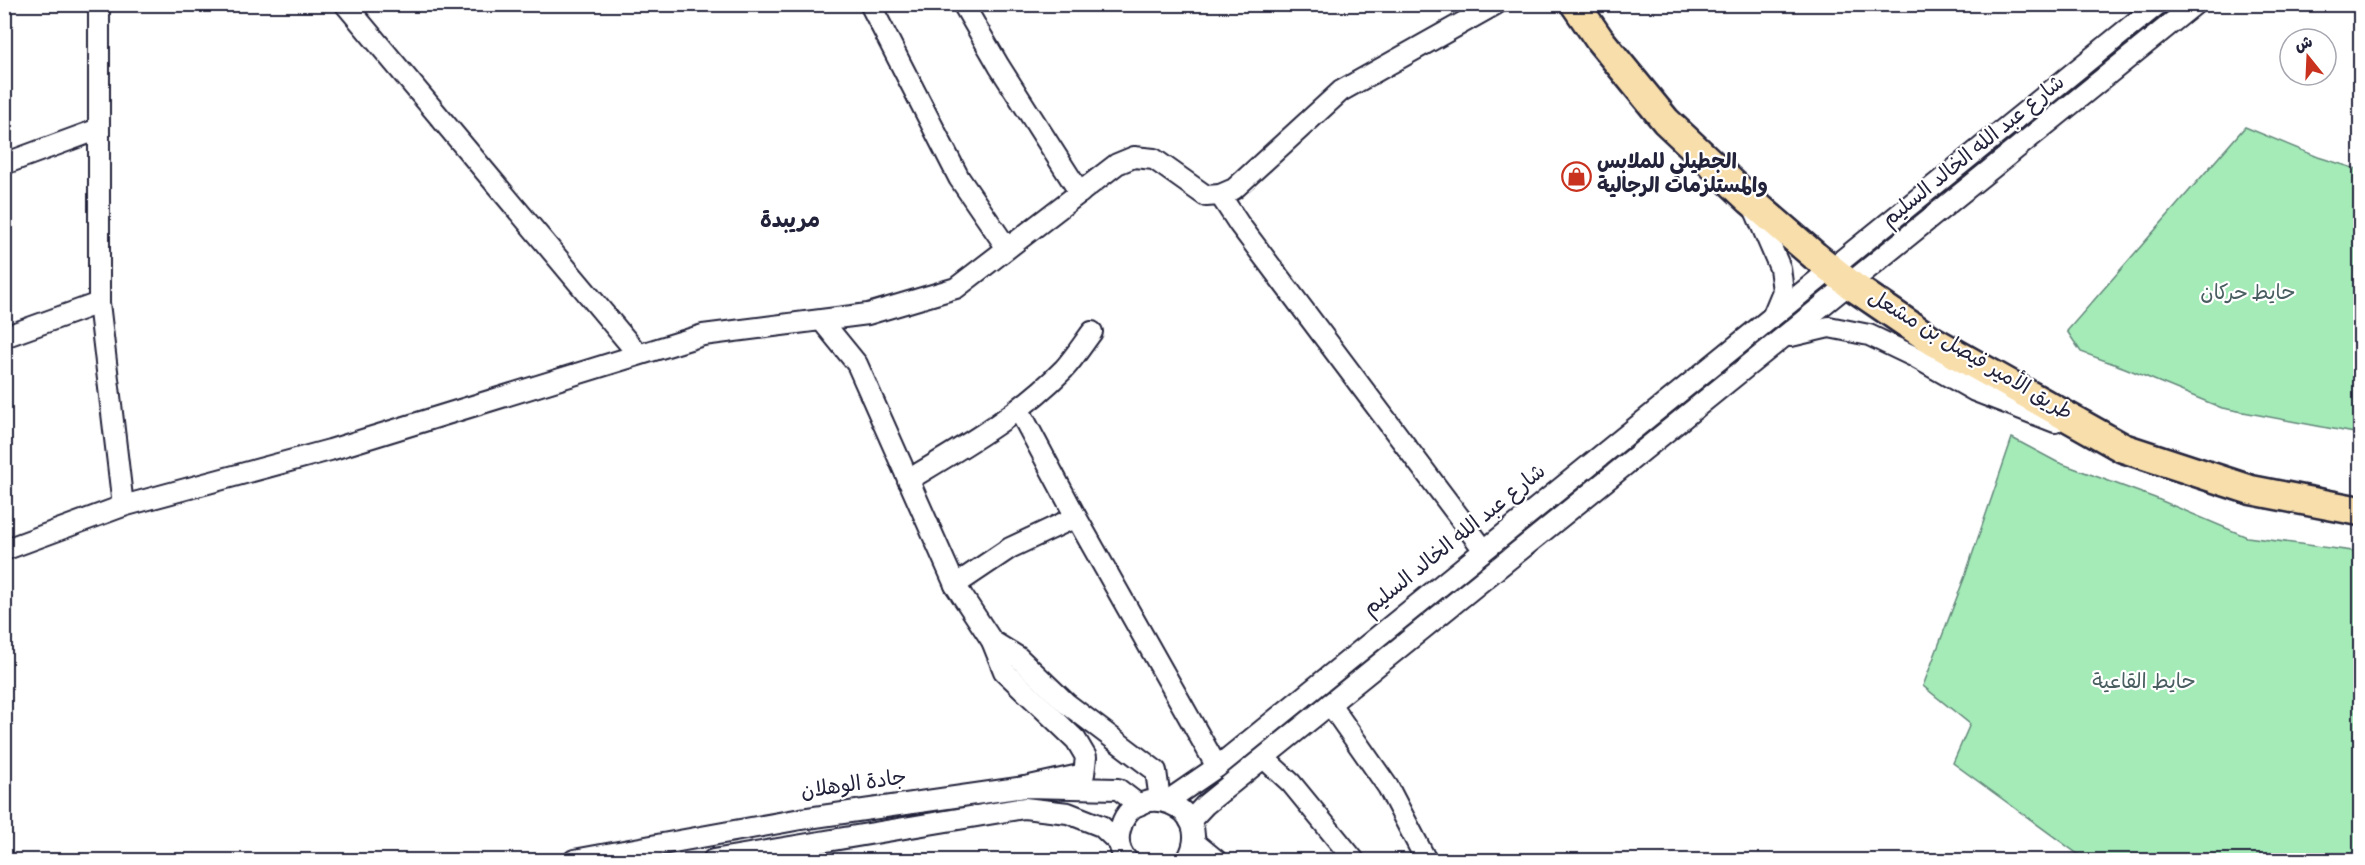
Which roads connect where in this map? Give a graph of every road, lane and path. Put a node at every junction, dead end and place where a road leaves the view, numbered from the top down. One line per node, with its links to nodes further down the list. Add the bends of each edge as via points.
1 (99, 4): 9 (street)
2 (345, 4): 24 (street)
3 (870, 4): 16 (street, via 959,178)
4 (963, 4): 11 (street)
5 (1496, 4): 12 (street, via 1341,92 1234,189)
6 (1575, 4): 13 (highway, طريق الأمير فيصل بن مشعل, via 1666,121)
7 (2157, 4): 14 (street, شارع عبد الله الخالد السليم)
8 (2195, 4): 15 (street, شارع عبد الله الخالد السليم)
9 (99, 129): 10 (street); 18 (street)
10 (4, 164)
11 (1080, 193): 12 (street, via 1117,164 1134,157 1154,159 1206,196); 16 (street)
12 (1220, 195): 32 (street)
13 (1750, 200): 17 (highway, طريق الأمير فيصل بن مشعل); 19 (street, via 1780,268 1783,291)
14 (1915, 202): 15 (street, via 1903,220 1908,226); 17 (street, شارع عبد الله الخالد السليم)
15 (1926, 224): 17 (street, شارع عبد الله الخالد السليم)
16 (1007, 248): 20 (street, via 956,288 868,314)
17 (1841, 277): 19 (street, شارع عبد الله الخالد السليم); 23 (street, شارع عبد الله الخالد السليم); 26 (highway, طريق الأمير فيصل بن مشعل, via 1934,341)
18 (99, 303): 22 (street); 28 (street)
19 (1773, 317): 32 (street, شارع عبد الله الخالد السليم)
20 (822, 321): 24 (street, via 703,335); 27 (street, via 857,364)
21 (1092, 332): 25 (street, via 1065,368)
22 (4, 337)
23 (1785, 337): 26 (street, شارع عبد الله الخالد السليم, via 1829,327 1869,335 1975,391); 35 (street, شارع عبد الله الخالد السليم)
24 (638, 354): 28 (street, via 330,450)
25 (1019, 410): 27 (street); 30 (street)
26 (2123, 448): 29 (highway, طريق الأمير فيصل بن مشعل, via 2251,490)
27 (909, 480): 33 (street)
28 (123, 506): 31 (street)
29 (2361, 511)
30 (1076, 517): 33 (street, via 1010,548); 37 (street)
31 (4, 550)
32 (1484, 550): 37 (street, شارع عبد الله الخالد السليم)
33 (955, 585): 34 (street)
34 (992, 641): 38 (street, via 1004,671 1076,740 1086,757 1084,774); 39 (street, via 1018,657 1066,703 1156,771)
35 (1330, 704): 36 (street, شارع عبد الله الخالد السليم); 49 (street, via 1388,787)
36 (1264, 758): 41 (street, شارع عبد الله الخالد السليم); 48 (street, via 1291,783)
37 (1216, 767): 39 (street, شارع عبد الله الخالد السليم)
38 (1025, 787): 40 (street, جادة الوهلان, via 1118,789); 44 (street, جادة الوهلان, via 801,819)
39 (1163, 801): 40 (street); 41 (street, via 1176,806)
40 (1139, 805): 43 (street, via 1123,821)
41 (1190, 821): 42 (street)
42 (1194, 842): 46 (street); 47 (street)
43 (1123, 855): 45 (street, via 1101,825 1068,813 1024,808)
44 (574, 861)
45 (712, 861)
46 (1187, 861)
47 (1216, 861)
48 (1354, 861)
49 (1426, 861)

